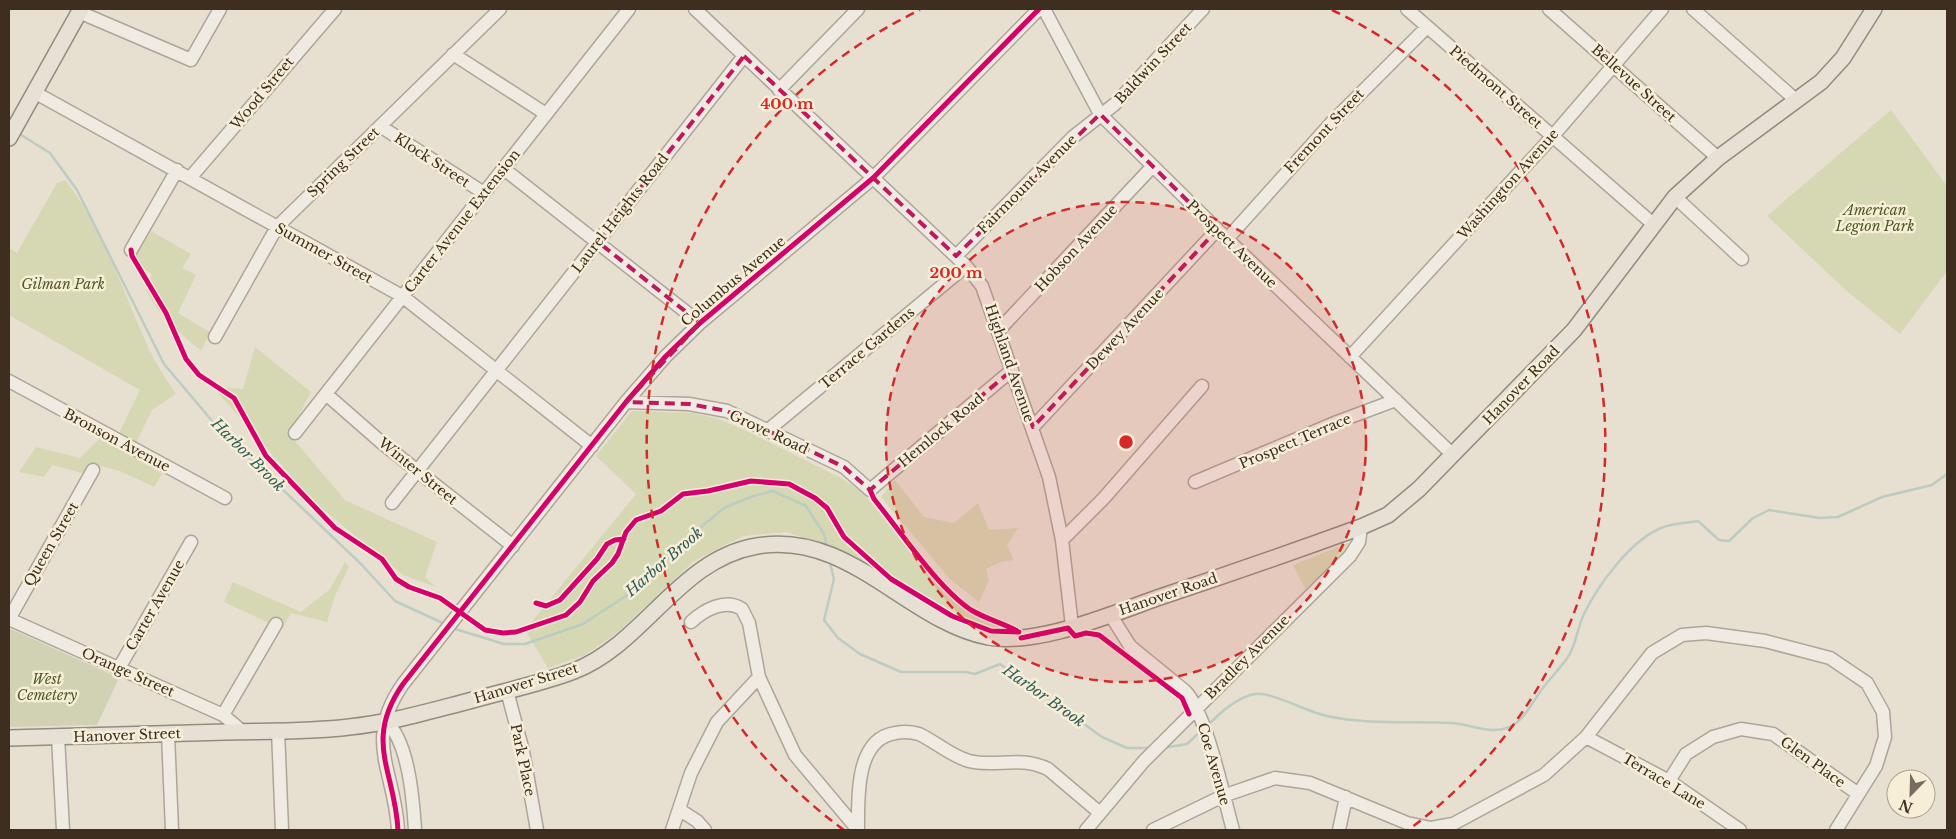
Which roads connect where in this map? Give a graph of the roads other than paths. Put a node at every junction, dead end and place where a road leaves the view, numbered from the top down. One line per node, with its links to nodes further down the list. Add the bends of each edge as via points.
1 (220, 9): 14 (street, via 191,60)
2 (335, 9): 33 (street, Wood Street)
3 (481, 9): 16 (street)
4 (629, 9): 24 (street, Carter Avenue Extension)
5 (696, 9): 19 (street, Highland Avenue)
6 (858, 9): 21 (street)
7 (1040, 9): 34 (street, Columbus Avenue)
8 (1044, 9): 25 (street, Prospect Avenue)
9 (1203, 9): 25 (street, Baldwin Street, via 1126,92)
10 (1407, 9): 17 (street, Piedmont Street)
11 (1550, 9): 20 (street, Bellevue Street)
12 (1662, 9): 20 (street, Washington Avenue)
13 (1693, 9): 23 (street)
14 (80, 10): 22 (main road)
15 (1870, 10): 23 (main road, Hanover Road, via 1854,43 1833,71)
16 (496, 12): 18 (street, Spring Street)
17 (1427, 27): 27 (street, Piedmont Street); 40 (street, Fremont Street, via 1333,120)
18 (453, 54): 24 (street); 26 (street, Spring Street)
19 (744, 56): 21 (street, Highland Avenue); 41 (street, Laurel Heights Road)
20 (1614, 66): 27 (street, Washington Avenue); 29 (street, Bellevue Street)
21 (779, 90): 34 (street, Highland Avenue)
22 (34, 92): 28 (main road); 32 (street, Summer Street)
23 (1797, 101): 29 (main road, Hanover Road)
24 (546, 114): 31 (street, Carter Avenue Extension)
25 (1100, 114): 30 (street, Prospect Avenue); 43 (street, Fairmount Avenue, via 1073,137)
26 (380, 126): 35 (street, Klock Street); 38 (street, Spring Street)
27 (1552, 137): 37 (street, Piedmont Street); 50 (street, Washington Avenue)
28 (9, 138)
29 (1718, 158): 36 (main road, Hanover Road)
30 (1152, 167): 39 (street, Prospect Avenue); 48 (street, Hobson Avenue)
31 (504, 169): 35 (street, Carter Avenue Extension); 41 (street)
32 (177, 170): 33 (street, Summer Street); 42 (street)
33 (190, 178): 38 (street, Summer Street)
34 (873, 178): 43 (street, Highland Avenue); 47 (street, Columbus Avenue)
35 (484, 193): 46 (street, Carter Avenue Extension)
36 (1674, 197): 37 (main road, Hanover Road); 44 (street)
37 (1653, 224): 62 (main road, Hanover Road, via 1574,330)
38 (277, 227): 46 (street, Summer Street); 49 (street, Spring Street)
39 (1217, 230): 40 (street, Prospect Avenue); 58 (street, Dewey Avenue)
40 (1227, 240): 50 (street, Prospect Avenue)
41 (598, 242): 47 (street); 52 (street, Laurel Heights Road)
42 (131, 250)
43 (956, 256): 45 (street, Highland Avenue)
44 (1742, 259)
45 (966, 266): 48 (street, Highland Avenue, via 982,286); 59 (street, Terrace Gardens)
46 (402, 296): 52 (street, Summer Street); 55 (street, Carter Avenue Extension)
47 (700, 323): 57 (street, Columbus Avenue)
48 (999, 330): 51 (street, Highland Avenue)
49 (215, 337)
50 (1350, 357): 56 (street, Prospect Avenue)
51 (1012, 370): 58 (street, Highland Avenue); 66 (street, Hemlock Road)
52 (496, 371): 61 (street, Summer Street); 64 (street, Laurel Heights Road)
53 (9, 382): 67 (street, Bronson Avenue)
54 (1202, 386): 70 (street, via 1104,498)
55 (326, 394): 60 (street, Carter Avenue Extension); 64 (street, Winter Street)
56 (1396, 400): 62 (street, Prospect Avenue); 65 (street, Prospect Terrace)
57 (626, 402): 59 (street, Grove Road, via 708,406 727,411); 61 (street, Columbus Avenue)
58 (1033, 427): 70 (street, Highland Avenue, via 1053,490)
59 (767, 431): 66 (street, Grove Road, via 844,467)
60 (295, 433)
61 (592, 446): 72 (street, Columbus Avenue)
62 (1453, 455): 69 (main road, Hanover Road, via 1403,504)
63 (93, 470): 74 (street, Queen Street)
64 (417, 471): 68 (street, Laurel Heights Road); 72 (street, Winter Street)
65 (1195, 482)
66 (870, 490)
67 (225, 498)
68 (392, 502)
69 (1361, 527): 73 (main road, Hanover Road); 81 (street, Bradley Avenue, via 1359,542 1350,556)
70 (1062, 540): 77 (street, Highland Avenue)
71 (191, 542): 78 (street, Carter Avenue)
72 (513, 546): 83 (street, Columbus Avenue, via 394,698)
73 (1110, 614): 77 (main road, Hanover Road); 81 (street, Coe Avenue, via 1130,646 1185,691)
74 (9, 619): 78 (street, Orange Street)
75 (691, 622): 79 (street, via 702,612 719,606 731,605 742,609 749,623)
76 (276, 624): 82 (street)
77 (1072, 626): 80 (main road, Hanover Street, via 1024,638 989,637 940,617 837,557 806,546 772,544 741,549 699,572 594,662)
78 (119, 668): 82 (street, Orange Street)
79 (759, 677): 94 (street, via 717,722 691,773); 106 (street, via 796,755)
80 (507, 691): 83 (main road, Hanover Street); 103 (street, Park Place, via 523,750)
81 (1199, 713): 92 (street, Coe Avenue); 95 (street, Bradley Avenue, via 1183,721 1128,777)
82 (223, 715): 85 (street, Orange Street)
83 (386, 721): 84 (main road, Hanover Street, via 350,728); 96 (street, Columbus Avenue, via 382,748); 97 (street, via 400,742)
84 (278, 730): 85 (main road, Hanover Street); 100 (street)
85 (243, 732): 86 (main road, Hanover Street)
86 (168, 734): 88 (main road, Hanover Street); 99 (street)
87 (1586, 736): 90 (street, Terrace Lane); 91 (street, via 1652,652 1682,635 1706,633 1765,641 1830,658 1867,683 1883,712 1885,737 1876,766); 93 (street, via 1544,775 1453,824 1431,828 1407,823)
88 (58, 737): 89 (main road, Hanover Street); 98 (street)
89 (9, 738)
90 (1669, 781): 91 (street, Glen Place, via 1686,754 1713,736 1741,729 1773,734); 111 (street, Terrace Lane)
91 (1857, 793): 112 (street)
92 (1223, 796): 93 (street, via 1275,778 1310,783); 108 (street); 109 (street, Coe Avenue)
93 (1346, 797): 110 (street)
94 (680, 810): 104 (street); 105 (street)
95 (1100, 813): 106 (street, via 1039,765 964,760 919,734 899,732 886,734 867,755 860,786); 107 (street, Bradley Avenue)
96 (398, 816): 97 (street); 101 (street, Columbus Avenue)
97 (414, 816): 102 (street)
98 (63, 830)
99 (172, 830)
100 (282, 830)
101 (398, 830)
102 (414, 830)
103 (537, 830)
104 (672, 830)
105 (705, 830)
106 (858, 830)
107 (1086, 830)
108 (1153, 830)
109 (1233, 830)
110 (1339, 830)
111 (1740, 830)
112 (1836, 830)

